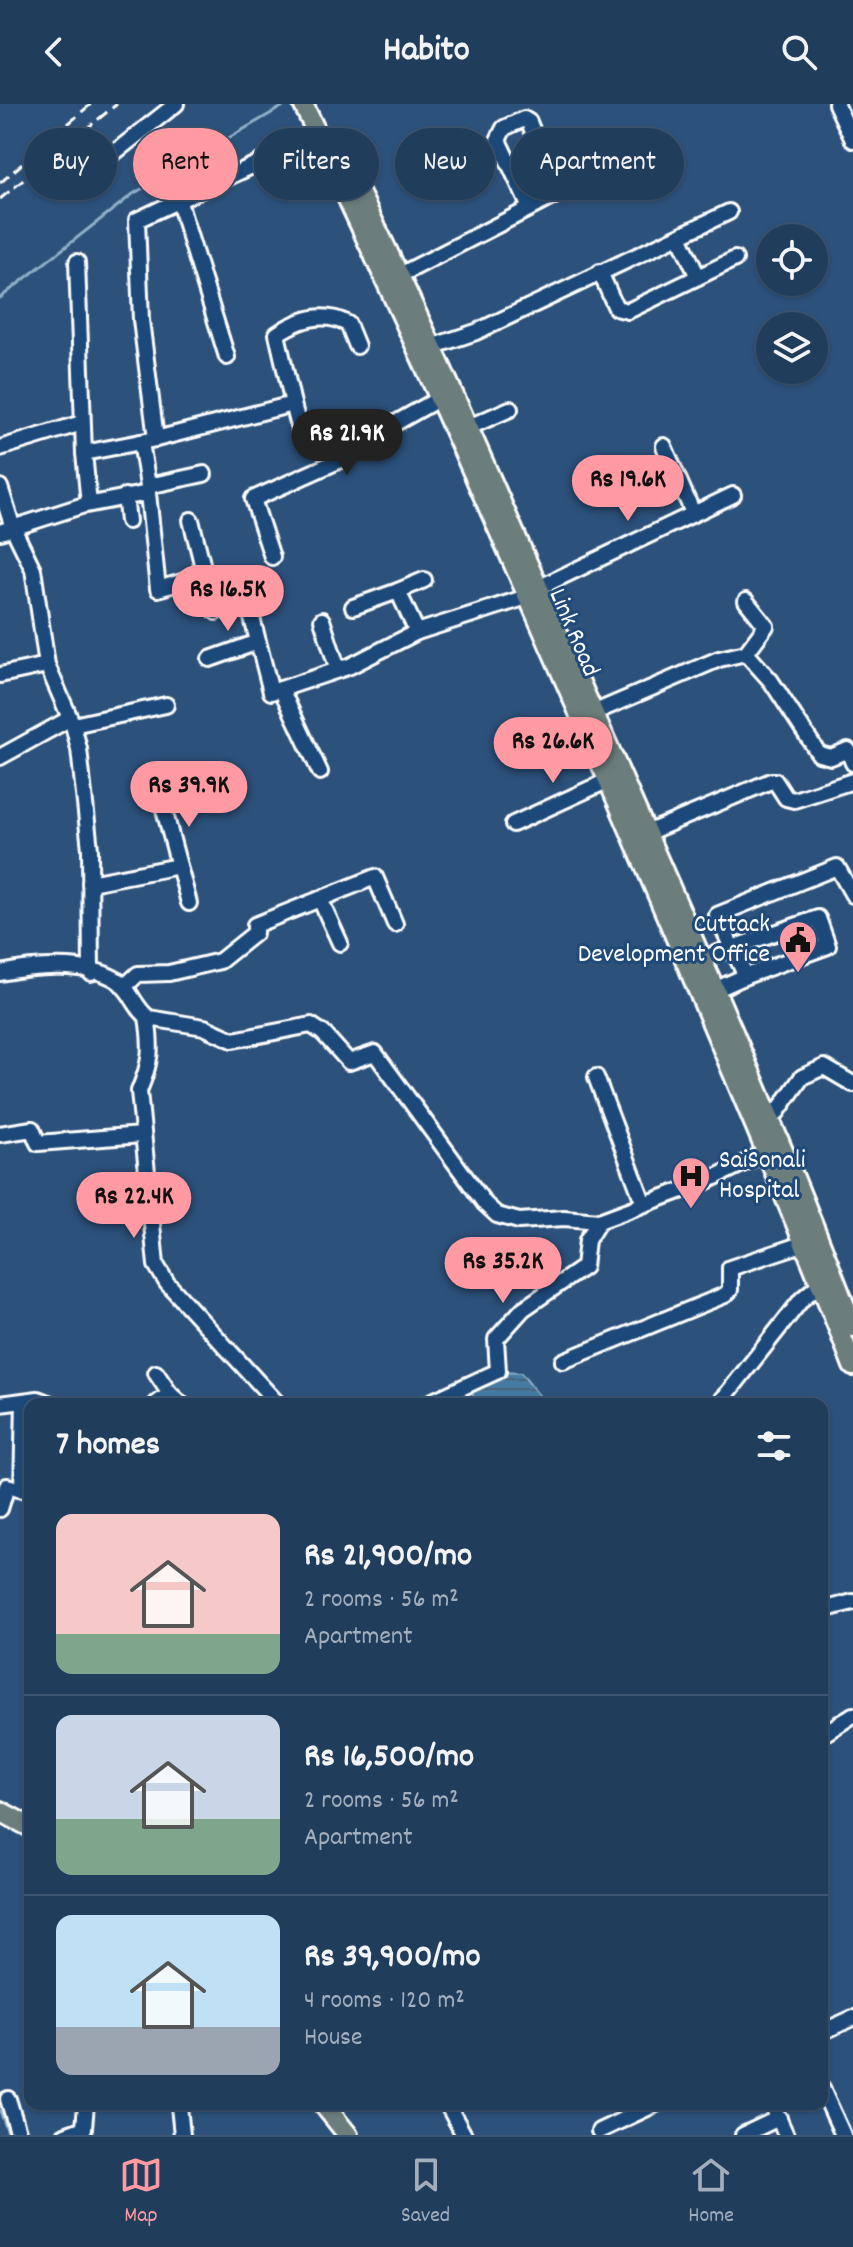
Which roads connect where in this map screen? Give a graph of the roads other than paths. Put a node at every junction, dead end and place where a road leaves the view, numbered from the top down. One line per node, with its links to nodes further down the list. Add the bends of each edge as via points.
1 (176, 104): 6 (street)
2 (311, 108): 4 (main road, Link Road); 16 (main road, Link Road)
3 (843, 108): 5 (street)
4 (316, 128)
5 (853, 140)
6 (117, 151)
7 (176, 200): 27 (street, via 137,220)
8 (178, 200): 20 (street)
9 (349, 200): 21 (main road, Link Road)
10 (530, 208): 10 (street, via 559,190 524,119 504,128 498,140); 16 (street)
11 (729, 212): 12 (street)
12 (680, 238): 15 (street); 17 (street)
13 (735, 259): 17 (street)
14 (77, 262): 24 (street)
15 (600, 272): 17 (street, via 620,311); 19 (street, via 476,332)
16 (400, 275): 19 (main road, Link Road)
17 (698, 277)
18 (357, 346): 22 (street, via 348,324 332,315 292,324 277,334)
19 (434, 346): 25 (main road, Link Road)
20 (227, 357)
21 (442, 397): 41 (street, via 338,461 253,499); 45 (main road, Link Road)
22 (293, 404): 26 (street); 27 (street)
23 (510, 409): 25 (street)
24 (82, 423): 29 (street); 30 (street)
25 (469, 427): 45 (main road, Link Road)
26 (300, 430)
27 (148, 440): 30 (street); 33 (street)
28 (664, 446): 37 (street)
29 (0, 448)
30 (84, 453): 36 (street)
31 (204, 474): 33 (street)
32 (0, 487): 40 (street)
33 (148, 490): 35 (street); 42 (street, via 158,589)
34 (733, 495): 37 (street)
35 (125, 496): 36 (street); 39 (street)
36 (89, 504): 40 (street)
37 (693, 513): 45 (street)
38 (191, 520): 42 (street)
39 (128, 521)
40 (6, 530): 55 (street, via 33,569)
41 (272, 557)
42 (205, 575): 48 (street)
43 (424, 580): 44 (street)
44 (398, 591): 47 (street); 51 (street)
45 (535, 592): 51 (street); 60 (main road, Link Road); 65 (main road, Link Road)
46 (746, 601): 53 (street, via 766,626)
47 (353, 607)
48 (216, 612)
49 (252, 618): 52 (street)
50 (322, 620): 56 (street)
51 (417, 632): 56 (street)
52 (258, 642): 54 (street); 58 (street, via 271,692)
53 (746, 653): 60 (street, via 719,659); 62 (street, via 819,754)
54 (210, 659)
55 (47, 665): 57 (street); 61 (street)
56 (338, 670): 58 (street)
57 (0, 675)
58 (281, 689): 64 (street)
59 (166, 705): 61 (street)
60 (593, 713): 69 (main road, Link Road)
61 (71, 722): 63 (street); 71 (street, via 85,797)
62 (851, 753)
63 (0, 757)
64 (320, 772)
65 (609, 780): 68 (street); 83 (main road, Link Road)
66 (853, 781): 69 (street, via 794,800 771,781)
67 (162, 802): 70 (street)
68 (513, 824)
69 (649, 832): 78 (main road, Link Road)
70 (179, 866): 71 (street); 74 (street)
71 (90, 883): 80 (street)
72 (853, 895): 77 (street, via 837,867 717,915)
73 (320, 899): 75 (street, via 375,877); 76 (street); 82 (street, via 255,925 255,933 220,961 138,974)
74 (189, 903)
75 (395, 924)
76 (340, 943)
77 (732, 948): 78 (street); 81 (street); 81 (street, via 818,918 828,946)
78 (701, 959): 83 (main road, Link Road)
79 (0, 973): 80 (street, via 47,966)
80 (91, 973): 82 (street, via 116,979)
81 (746, 976): 83 (street)
82 (124, 987): 84 (street)
83 (707, 993): 87 (main road, Link Road); 90 (main road, Link Road)
84 (147, 1017): 89 (street, via 151,1050 148,1077 139,1091); 92 (street, via 204,1027 233,1040 311,1025 349,1062 375,1053 491,1211 519,1221)
85 (596, 1077): 91 (street)
86 (853, 1084): 87 (street, via 824,1067 802,1077)
87 (771, 1121): 95 (main road, Link Road)
88 (0, 1134): 89 (street, via 32,1129 38,1143)
89 (142, 1135): 100 (street, via 160,1275)
90 (767, 1152): 91 (street); 93 (main road, Link Road)
91 (644, 1204): 92 (street)
92 (599, 1221): 101 (street, via 587,1240 584,1267 523,1309 496,1339 498,1371)
93 (805, 1243): 94 (main road, Link Road); 96 (street, via 730,1268 730,1290 725,1295)
94 (821, 1283): 95 (main road, Link Road); 102 (street, via 802,1299)
95 (847, 1317): 97 (main road, Link Road)
96 (563, 1361)
97 (853, 1366)
98 (156, 1373): 99 (street)
99 (174, 1398)
100 (273, 1398)
101 (439, 1398)
102 (724, 1398)
103 (24, 1401): 104 (street); 105 (street, via 22,1490 7,1486)
104 (0, 1404)
105 (0, 1509)
106 (853, 1602): 107 (street)
107 (828, 1608)
108 (853, 1715): 109 (street)
109 (828, 1731)
110 (0, 1811): 111 (main road)
111 (24, 1824)
112 (853, 2018): 113 (street)
113 (828, 2029)
114 (8, 2099): 123 (street)
115 (828, 2102): 131 (street)
116 (86, 2110): 125 (street, via 84,2128)
117 (179, 2110): 126 (street)
118 (328, 2110): 127 (main road)
119 (450, 2110): 128 (street)
120 (643, 2110): 124 (street)
121 (775, 2110): 122 (street)
122 (779, 2118): 129 (street); 130 (street)
123 (11, 2127)
124 (599, 2131)
125 (65, 2135)
126 (182, 2135)
127 (348, 2135)
128 (464, 2135)
129 (743, 2135)
130 (786, 2135)
131 (843, 2135)

